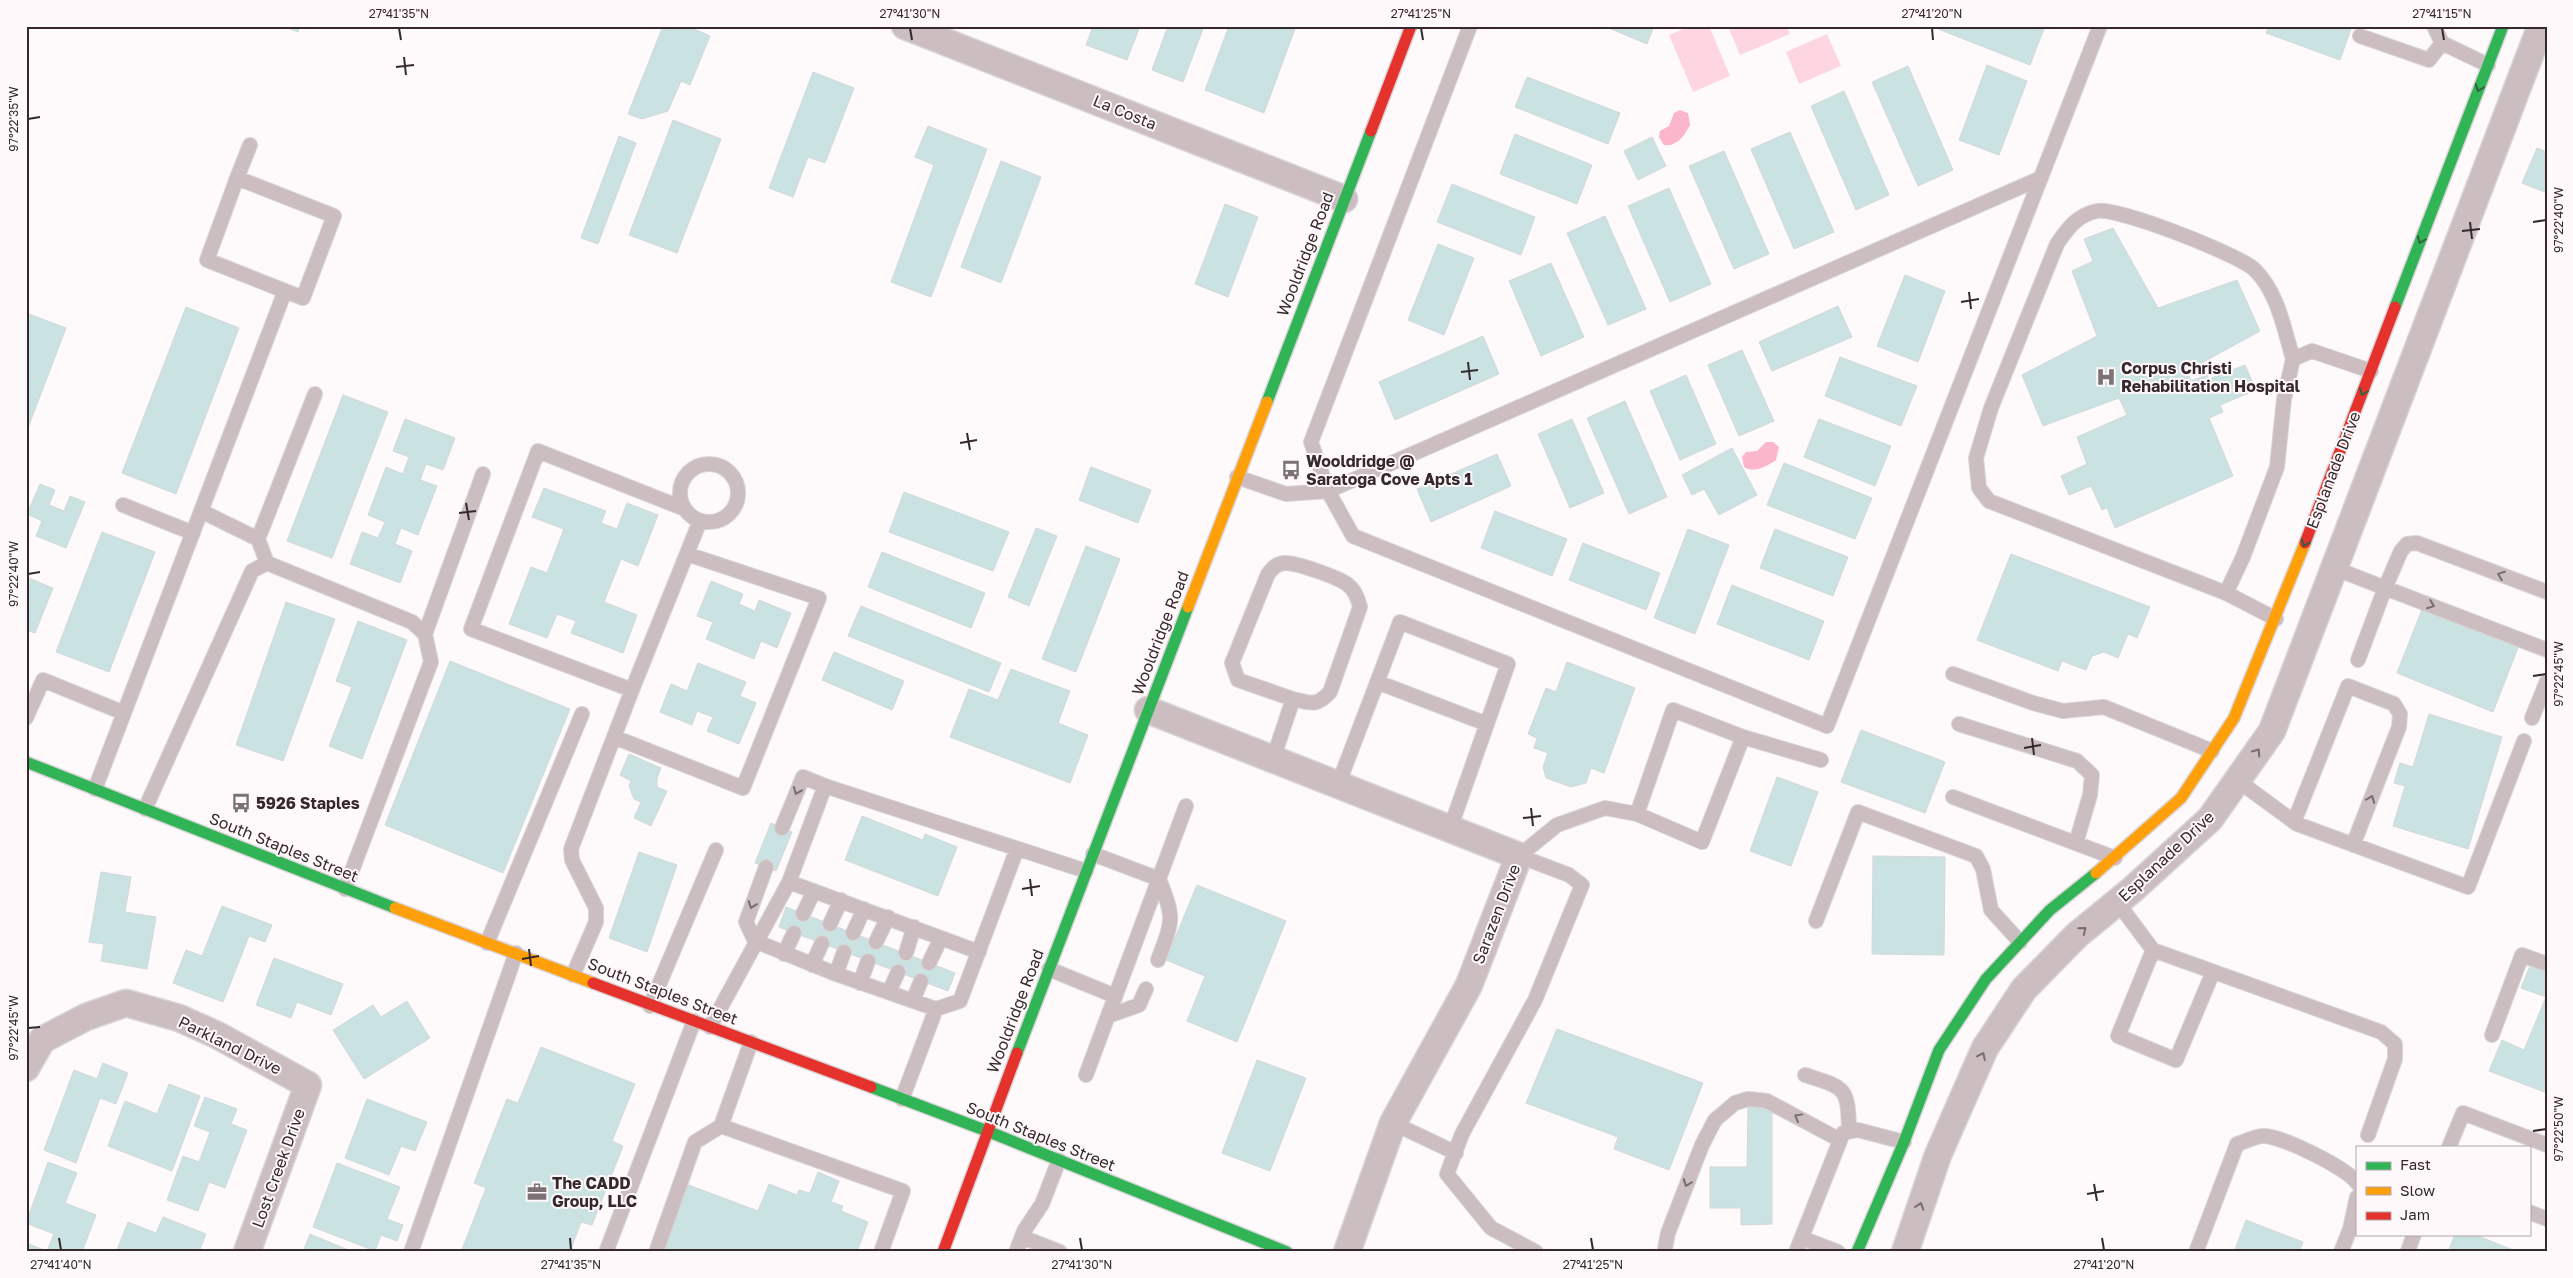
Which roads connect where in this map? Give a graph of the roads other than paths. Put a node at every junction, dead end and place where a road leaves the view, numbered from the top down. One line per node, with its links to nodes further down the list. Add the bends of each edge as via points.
1 (905, 26): 14 (street, La Costa)
2 (1411, 26): 14 (main road, Wooldridge Road)
3 (1470, 26): 23 (lane, via 1311,442)
4 (2100, 26): 13 (lane)
5 (2434, 26): 9 (lane)
6 (2503, 26): 10 (main road, Esplanade Drive)
7 (2541, 26): 17 (street, Esplanade Drive)
8 (2360, 36): 9 (lane, via 2429,60)
9 (2442, 43): 10 (lane)
10 (2488, 65): 16 (main road, Esplanade Drive, one-way to 16)
11 (250, 145): 12 (lane)
12 (237, 178): 15 (lane, via 206,260); 15 (lane, via 334,216 303,298)
13 (2041, 178): 23 (lane); 23 (lane, via 1826,726 1353,536)
14 (1344, 198): 22 (main road, Wooldridge Road)
15 (285, 291): 26 (lane)
16 (2396, 305): 17 (street); 19 (main road, Esplanade Drive)
17 (2430, 319): 32 (street, Esplanade Drive)
18 (2293, 360): 19 (lane, via 2312,350); 35 (lane, via 2284,399 2276,466 2243,557); 35 (lane, via 2278,307 2254,269 2237,258 2114,211 2081,216 2057,244 1991,408 1976,458 1980,488 1989,501)
19 (2371, 371): 36 (main road, Esplanade Drive, one-way to 36)
20 (315, 394): 29 (lane)
21 (483, 474): 37 (lane)
22 (1237, 477): 23 (lane, via 1286,494); 46 (main road, Wooldridge Road)
23 (1328, 491)
24 (123, 505): 28 (lane)
25 (685, 509): 27 (lane); 27 (lane, via 680,491 687,473 703,464 722,467 730,472 738,490 734,508 719,520); 44 (lane, via 538,451 471,629)
26 (201, 511): 28 (lane); 29 (lane)
27 (700, 520): 30 (lane)
28 (193, 533): 47 (lane)
29 (258, 539): 31 (lane)
30 (687, 554): 44 (lane); 53 (lane, via 819,598 743,788)
31 (267, 563): 37 (lane, via 412,622); 66 (lane, via 252,571)
32 (2334, 568): 33 (lane); 38 (street, Esplanade Drive)
33 (2386, 588): 34 (lane, one-way to 33, via 2417,543 2407,544 2401,551); 39 (lane, one-way to 39); 40 (lane)
34 (2547, 592)
35 (2226, 593): 36 (lane)
36 (2273, 627): 38 (street); 56 (main road, Esplanade Drive, via 2234,718)
37 (425, 634): 82 (lane, via 431,662)
38 (2304, 647): 60 (street, Esplanade Drive, one-way to 38, via 2272,731)
39 (2547, 650)
40 (2358, 660)
41 (1953, 674): 56 (lane, via 2063,711 2104,707)
42 (2547, 681): 50 (lane)
43 (1377, 682): 51 (lane); 51 (lane, via 1400,622 1508,664); 61 (lane)
44 (632, 690): 53 (lane)
45 (1293, 699): 45 (lane, via 1312,704 1330,692 1360,608 1357,596 1348,584 1286,562 1277,564 1268,574 1232,663 1238,680); 57 (lane)
46 (1148, 710): 57 (street, Sarazen Drive); 75 (main road, Wooldridge Road)
47 (124, 713): 49 (lane, via 44,680); 63 (lane)
48 (582, 714): 98 (lane)
49 (26, 718)
50 (2532, 718)
51 (1487, 724): 70 (lane)
52 (1959, 724): 71 (lane, via 2078,761 2092,775 2090,795)
53 (614, 737): 116 (lane, via 571,849 572,860 596,908 596,922)
54 (1743, 737): 58 (lane); 67 (lane, via 1702,842); 67 (lane, via 1673,710)
55 (2524, 741): 72 (lane, via 2468,887)
56 (2212, 751): 77 (main road, Esplanade Drive, via 2181,798)
57 (1273, 759): 61 (street, Sarazen Drive)
58 (1821, 760)
59 (26, 762): 63 (main road, South Staples Street)
60 (2237, 780): 68 (lane); 85 (street, Esplanade Drive, via 2210,819)
61 (1338, 785): 70 (street, Sarazen Drive)
62 (825, 786): 69 (lane, one-way to 69, via 803,777); 73 (lane); 81 (lane)
63 (95, 789): 66 (main road, South Staples Street)
64 (1953, 797): 71 (lane)
65 (1186, 806): 80 (lane)
66 (145, 809): 82 (main road, South Staples Street)
67 (1637, 814): 76 (lane, via 1604,808 1557,825)
68 (2294, 822): 72 (lane); 72 (lane, one-way to 68, via 2399,726 2400,714 2394,704 2348,686)
69 (782, 828)
70 (1450, 829): 76 (street, Sarazen Drive)
71 (2076, 843): 77 (lane)
72 (2353, 845)
73 (1018, 849): 79 (lane); 102 (lane)
74 (716, 850): 123 (lane)
75 (1093, 854): 79 (main road, Wooldridge Road); 80 (lane)
76 (1519, 856): 135 (street, Sarazen Drive, via 1469,985); 143 (lane, via 1569,875 1582,885 1535,1000 1466,1127)
77 (2115, 858): 97 (main road, Esplanade Drive, via 2050,910)
78 (766, 867): 95 (lane, one-way to 95, via 746,922)
79 (1086, 872): 112 (main road, Wooldridge Road)
80 (1159, 879): 106 (lane, via 1170,907 1172,925); 121 (lane)
81 (788, 882): 83 (lane); 95 (lane)
82 (345, 889): 98 (main road, South Staples Street)
83 (814, 891): 84 (lane); 87 (lane)
84 (841, 900): 86 (lane); 90 (lane)
85 (2117, 902): 100 (lane); 111 (street, Esplanade Drive, one-way to 85, via 2077,934)
86 (864, 909): 88 (lane); 93 (lane)
87 (803, 914)
88 (888, 917): 91 (lane); 96 (lane)
89 (1816, 921): 97 (lane, via 1858,812 1976,856 1983,869 1991,910)
90 (830, 924)
91 (914, 927): 94 (lane); 105 (lane)
92 (794, 932): 104 (lane)
93 (853, 933)
94 (941, 938): 102 (lane); 108 (lane)
95 (755, 941): 104 (lane); 127 (lane)
96 (876, 942)
97 (2020, 942): 111 (street); 140 (main road, Esplanade Drive, via 1986,979 1939,1050)
98 (487, 943): 103 (main road, South Staples Street)
99 (822, 943): 110 (lane)
100 (2153, 950): 114 (lane); 114 (lane, via 2118,1036 2176,1060)
101 (844, 952): 115 (lane)
102 (979, 952): 124 (lane, via 960,1001)
103 (516, 953): 116 (main road, South Staples Street); 156 (lane)
104 (784, 954): 110 (lane)
105 (906, 954)
106 (1158, 960)
107 (868, 961): 118 (lane)
108 (929, 963)
109 (2547, 964): 128 (lane, via 2522,955)
110 (812, 965): 115 (lane)
111 (2045, 968): 144 (street, Esplanade Drive, one-way to 111, via 1985,1048 2024,989)
112 (1049, 969): 121 (lane); 137 (main road, Wooldridge Road)
113 (898, 972): 120 (lane)
114 (2213, 972): 139 (lane, via 2381,1032 2395,1044 2396,1059)
115 (836, 974): 118 (lane)
116 (573, 975): 123 (main road, South Staples Street)
117 (921, 981): 122 (lane)
118 (860, 983): 120 (lane)
119 (1146, 989): 125 (lane, via 1140,1005)
120 (889, 992): 122 (lane)
121 (1115, 996): 125 (lane)
122 (913, 1000): 124 (lane)
123 (650, 1006): 126 (main road, South Staples Street)
124 (936, 1009): 134 (lane)
125 (1108, 1016): 132 (lane)
126 (694, 1020): 127 (main road, South Staples Street); 157 (lane)
127 (710, 1027): 129 (main road, South Staples Street)
128 (2492, 1035)
129 (751, 1042): 134 (main road, South Staples Street); 136 (lane)
130 (26, 1068): 133 (street, Parkland Drive, via 42,1040 86,1017 126,1004 178,1018 210,1032)
131 (1805, 1074): 138 (lane, via 1838,1085 1844,1092 1848,1105)
132 (1086, 1075)
133 (308, 1085): 155 (street, Lost Creek Drive)
134 (902, 1099): 137 (main road, South Staples Street)
135 (1393, 1123): 143 (lane); 164 (street, Sarazen Drive)
136 (721, 1126): 158 (lane, via 695,1142); 159 (lane, via 903,1191)
137 (987, 1131): 145 (main road, South Staples Street); 160 (main road, Wooldridge Road)
138 (1844, 1135): 140 (lane, via 1858,1130); 152 (lane); 153 (lane, one-way to 153, via 1767,1100 1748,1099 1735,1103 1715,1120 1702,1145 1668,1232)
139 (2368, 1135)
140 (1904, 1142): 144 (street); 168 (main road, Esplanade Drive)
141 (2547, 1145): 142 (lane, via 2463,1113)
142 (2449, 1146)
143 (1456, 1153): 165 (lane, via 1447,1174 1492,1228)
144 (1938, 1155): 169 (street, Esplanade Drive, one-way to 144)
145 (1059, 1160): 151 (lane, via 1042,1204); 163 (main road, South Staples Street)
146 (2356, 1181): 170 (lane, via 2352,1175 2309,1151 2264,1135 2237,1144)
147 (2356, 1202): 171 (lane)
148 (2530, 1212): 149 (lane)
149 (2547, 1219)
150 (2413, 1236): 154 (lane)
151 (1022, 1237): 161 (lane); 162 (lane)
152 (1802, 1238): 166 (lane); 167 (lane)
153 (1668, 1251)
154 (2408, 1251)
155 (247, 1252)
156 (411, 1252)
157 (606, 1252)
158 (656, 1252)
159 (881, 1252)
160 (943, 1252)
161 (1016, 1252)
162 (1060, 1252)
163 (1287, 1252)
164 (1347, 1252)
165 (1536, 1252)
166 (1796, 1252)
167 (1838, 1252)
168 (1857, 1252)
169 (1904, 1252)
170 (2196, 1252)
171 (2341, 1252)

